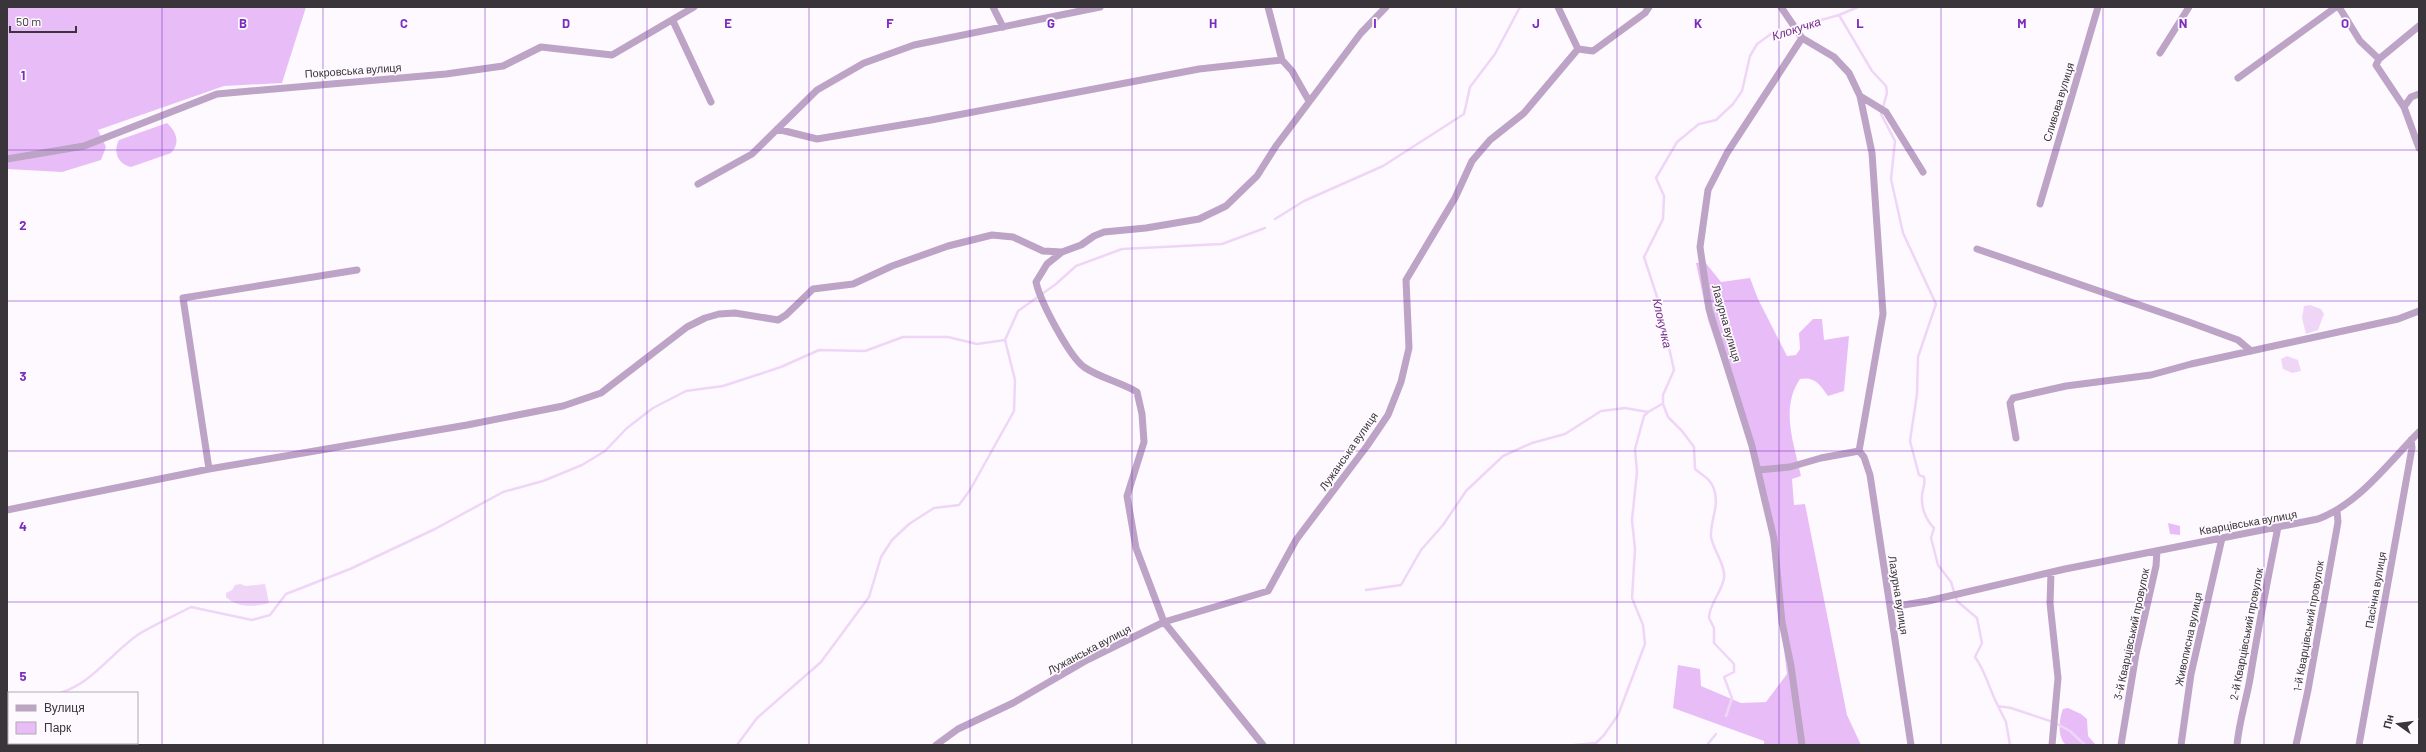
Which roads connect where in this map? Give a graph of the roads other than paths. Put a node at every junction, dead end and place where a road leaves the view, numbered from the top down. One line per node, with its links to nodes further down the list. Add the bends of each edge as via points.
1 (694, 7): 13 (street, Покровська вулиця)
2 (993, 7): 15 (street)
3 (1100, 7): 15 (street)
4 (1268, 7): 20 (street)
5 (1386, 7): 24 (street, via 1361,33)
6 (1558, 7): 17 (street)
7 (1649, 7): 17 (street, via 1645,13 1593,51)
8 (1782, 7): 16 (street)
9 (2098, 7): 32 (street, Сливова вулиця)
10 (2189, 7): 18 (street)
11 (2336, 7): 21 (street)
12 (2339, 7): 19 (street, via 2360,41)
13 (673, 21): 25 (street); 29 (street, Покровська вулиця, via 612,55 541,47 503,66 454,73 217,94 84,146)
14 (2419, 26): 19 (street)
15 (1003, 27): 27 (street, via 914,45 864,63 817,90)
16 (1802, 38): 23 (street, via 1834,57 1849,73); 43 (street, Лазурна вулиця, via 1727,153 1708,190 1701,235 1702,272 1708,305)
17 (1578, 49): 51 (street, Лужанська вулиця, via 1524,114 1490,140 1472,160 1455,198 1406,280 1409,352 1402,382 1388,415 1296,540 1268,591)
18 (2160, 53)
19 (2379, 59): 26 (street, via 2376,65 2378,71)
20 (1282, 60): 24 (street, via 1292,71); 27 (street, via 1199,69 817,139)
21 (2238, 78)
22 (2419, 94): 26 (street, via 2411,97)
23 (1860, 96): 30 (street, via 1883,109); 41 (street, via 1872,152 1883,314)
24 (1309, 101): 34 (street, via 1257,176 1226,206 1199,219 1104,232)
25 (711, 102)
26 (2404, 107): 28 (street)
27 (777, 129): 31 (street, via 752,154)
28 (2419, 148)
29 (7, 159)
30 (1922, 172)
31 (698, 184)
32 (2040, 204)
33 (1977, 249): 37 (street, via 2238,340)
34 (1062, 252): 42 (street, via 1043,251 1013,237 992,235 948,246 892,266 853,284 813,289 778,320 735,313 705,318 687,327 601,393 563,406 467,426); 51 (street, via 1047,264 1036,282 1039,295 1055,326 1083,366 1137,392 1144,442 1127,496 1136,548)
35 (357, 270): 42 (street, via 183,298)
36 (2419, 311): 37 (street, via 2398,319)
37 (2251, 351): 39 (street, via 2152,375 2066,386 2013,398 2010,402)
38 (2419, 432): 40 (street, Кварцівська вулиця)
39 (2016, 438)
40 (2411, 440): 45 (street, Кварцівська вулиця); 61 (street, Пасічна вулиця, via 2412,448)
41 (1859, 451): 43 (street, via 1790,467); 50 (street, Лазурна вулиця, via 1864,457 1870,475)
42 (210, 469): 44 (street)
43 (1758, 470): 54 (street, Лазурна вулиця, via 1776,552 1782,622)
44 (7, 510)
45 (2337, 511): 46 (street, Кварцівська вулиця, via 2314,521); 60 (street, 1-й Кварцівський провулок, via 2338,522)
46 (2278, 527): 47 (street, Кварцівська вулиця); 59 (street, 2-й Кварцівський провулок, via 2249,681 2240,714)
47 (2222, 538): 48 (street, Кварцівська вулиця); 58 (street, Живописна вулиця, via 2191,674)
48 (2157, 551): 49 (street, Кварцівська вулиця); 57 (street, 3-й Кварцівський провулок)
49 (2051, 573): 50 (street, Кварцівська вулиця); 56 (street, via 2050,603 2058,678)
50 (1891, 607): 55 (street, Лазурна вулиця)
51 (1164, 622): 52 (street, Лужанська вулиця, via 1087,660 1013,703 958,729); 53 (street, via 1218,693)
52 (936, 745)
53 (1263, 745)
54 (1802, 745)
55 (1911, 745)
56 (2052, 745)
57 (2121, 745)
58 (2181, 745)
59 (2237, 745)
60 (2296, 745)
61 (2360, 745)

